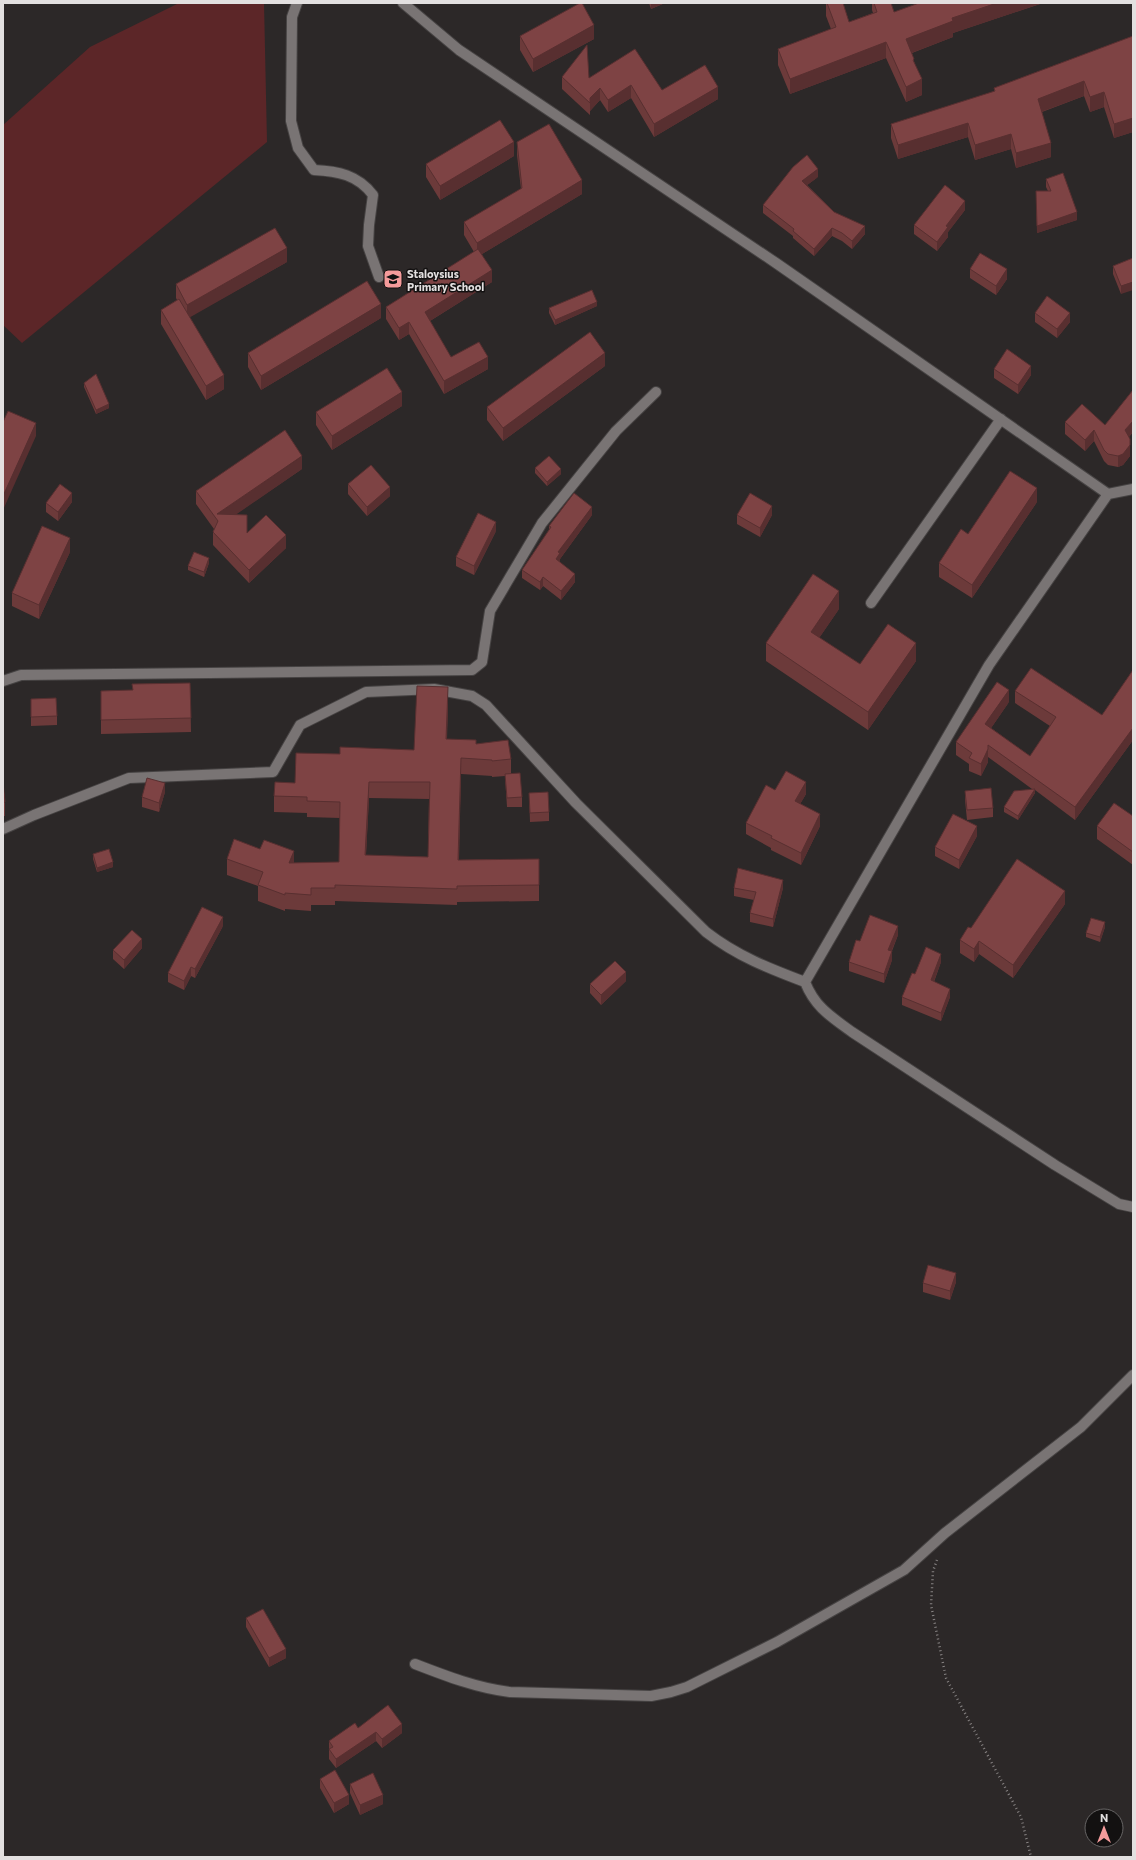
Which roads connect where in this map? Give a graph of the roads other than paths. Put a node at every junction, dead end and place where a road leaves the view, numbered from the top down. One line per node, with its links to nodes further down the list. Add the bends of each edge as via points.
1 (296, 3): 3 (street, via 292,17 291,114 298,148 314,170 337,171 364,183 374,195 368,225 368,246)
2 (403, 3): 5 (street, via 458,50 623,159)
3 (379, 277)
4 (656, 392): 9 (street, via 616,431 542,524 490,611 482,662 472,670 21,675)
5 (1001, 419): 7 (street); 8 (street)
6 (1133, 489): 7 (street)
7 (1108, 494): 11 (street, via 989,666)
8 (871, 603)
9 (3, 682)
10 (3, 829): 11 (street, via 129,778 273,772 300,725 366,692 434,689 453,691 472,696 486,705 576,803 706,932 726,947 758,964)
11 (805, 982): 12 (street, via 812,998 852,1032 1055,1165 1118,1204)
12 (1133, 1207)
13 (1133, 1375): 14 (street, via 1081,1427 945,1533 904,1570 777,1642 687,1687 651,1696 510,1692 492,1690 450,1678)
14 (415, 1664)

